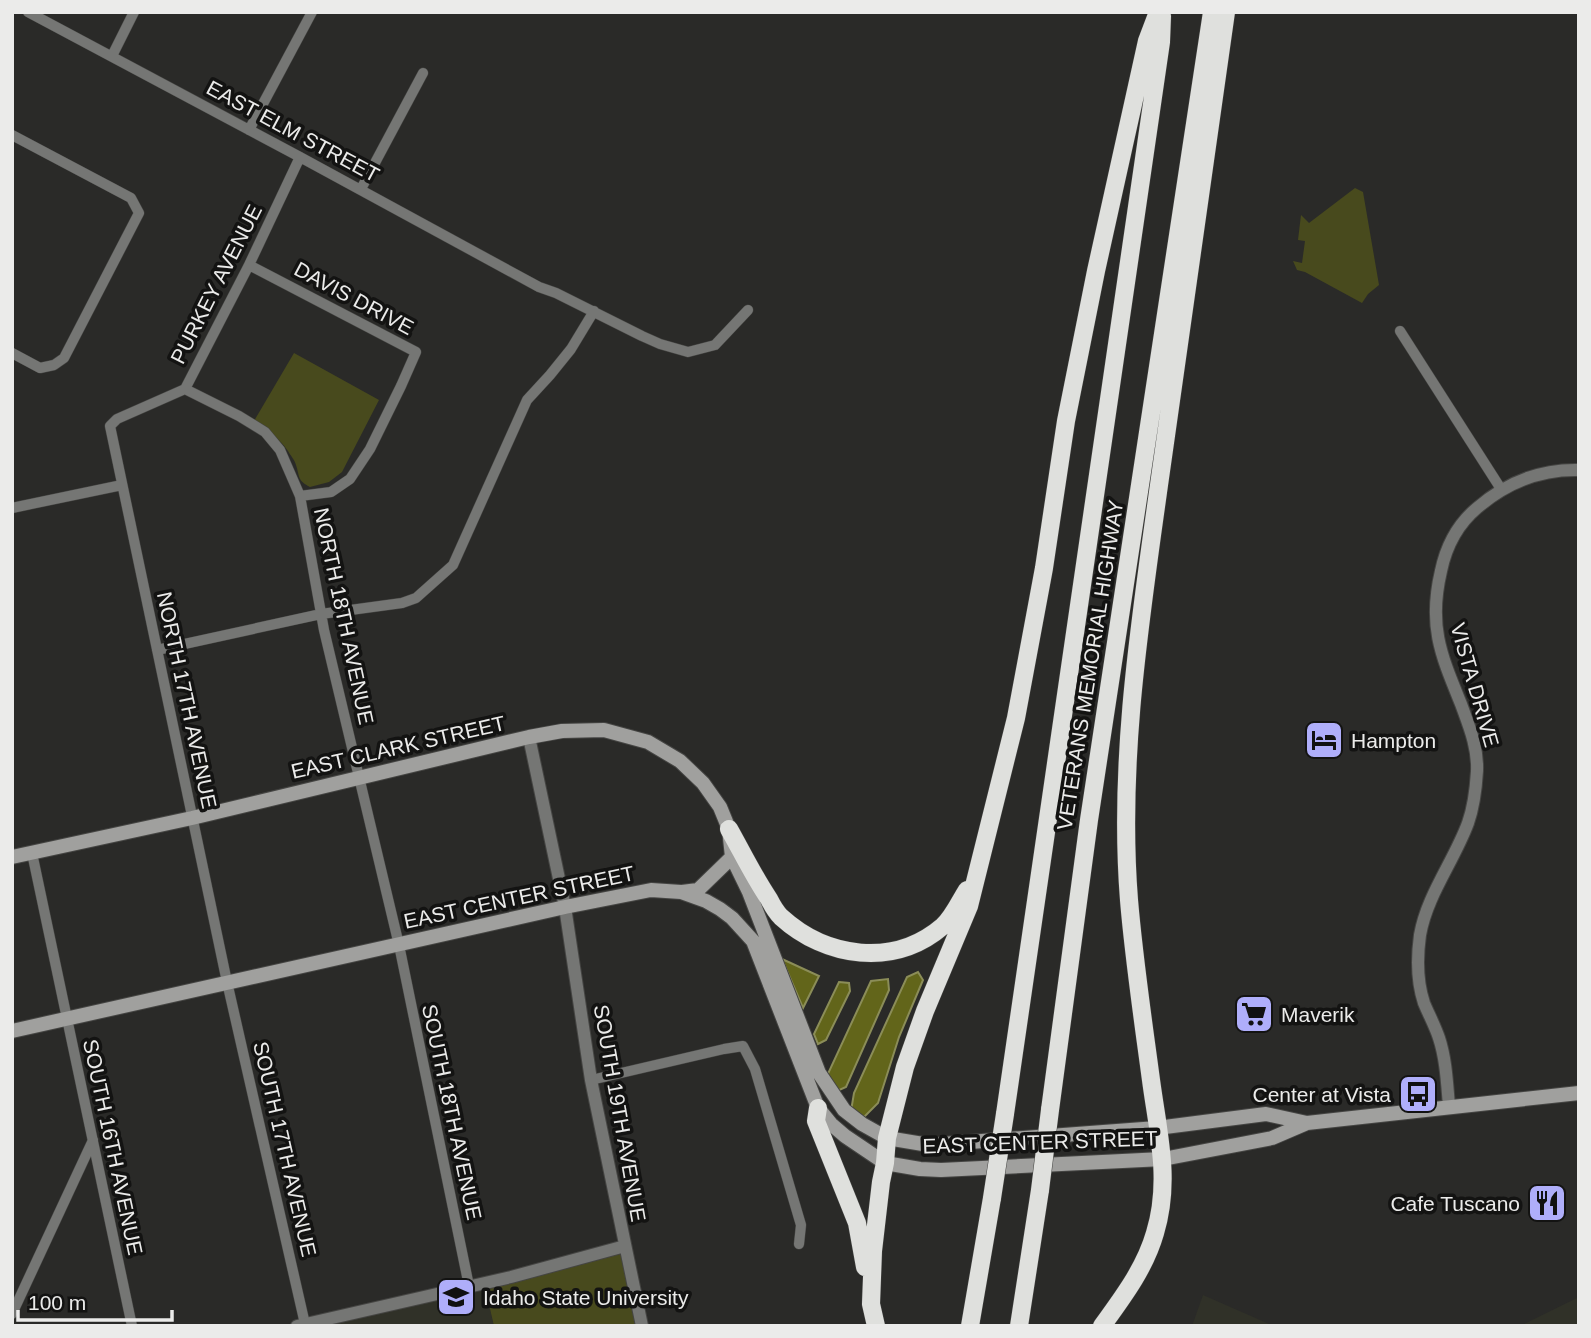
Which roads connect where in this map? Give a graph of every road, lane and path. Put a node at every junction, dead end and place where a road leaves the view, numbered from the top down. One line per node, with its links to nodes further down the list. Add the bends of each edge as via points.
1 (28, 12): 7 (street, EAST ELM STREET)
2 (134, 12): 7 (street)
3 (312, 12): 9 (street)
4 (1160, 12): 34 (highway, via 1147,41 1096,271 1016,718); 60 (highway, VETERANS MEMORIAL HIGHWAY, bridge, via 1159,56)
5 (1212, 12): 61 (highway, VETERANS MEMORIAL HIGHWAY, bridge, via 1089,820)
6 (1226, 12): 46 (highway, via 1142,609 1126,771 1129,898)
7 (111, 56): 9 (street, EAST ELM STREET)
8 (423, 73): 12 (street)
9 (250, 130): 11 (street, EAST ELM STREET)
10 (12, 135): 17 (street, via 131,198 139,213 64,358 40,368)
11 (300, 157): 12 (street, EAST ELM STREET); 13 (street, PURKEY AVENUE)
12 (361, 189): 15 (street, EAST ELM STREET, via 539,287)
13 (249, 265): 18 (street, PURKEY AVENUE); 23 (street, DAVIS DRIVE, via 415,352 370,449 350,479 331,492)
14 (748, 310): 15 (street, EAST ELM STREET, via 715,345 688,352 660,344)
15 (594, 312): 25 (street, via 571,349 527,400 453,565 416,598)
16 (1400, 331): 22 (street)
17 (12, 353)
18 (185, 389): 19 (street, PURKEY AVENUE); 23 (street, NORTH 18TH AVENUE, via 265,432 280,450)
19 (110, 426): 21 (street, NORTH 17TH AVENUE)
20 (1579, 470): 22 (street, VISTA DRIVE, via 1559,469)
21 (122, 485): 24 (street); 26 (street, NORTH 17TH AVENUE)
22 (1501, 489): 43 (street, VISTA DRIVE, via 1472,512 1450,542 1438,580 1435,613 1443,659 1471,731 1477,767 1468,823 1424,919 1418,958 1419,985 1439,1038)
23 (300, 496): 25 (street, NORTH 18TH AVENUE)
24 (12, 508)
25 (321, 614): 26 (street); 28 (street, NORTH 18TH AVENUE)
26 (157, 650): 29 (street, NORTH 17TH AVENUE)
27 (530, 737): 28 (main road, EAST CLARK STREET); 30 (main road, EAST CLARK STREET, via 604,730 648,742 680,761 703,783); 36 (street, SOUTH 19TH AVENUE)
28 (359, 779): 29 (main road, EAST CLARK STREET); 37 (street, NORTH 18TH AVENUE)
29 (192, 818): 31 (main road, EAST CLARK STREET); 38 (street, NORTH 17TH AVENUE)
30 (729, 829): 33 (main road, EAST CLARK STREET); 34 (highway, via 779,915 807,937 858,952 897,950 944,925)
31 (32, 853): 32 (main road, EAST CLARK STREET); 39 (street, SOUTH 16TH AVENUE)
32 (12, 857)
33 (732, 858): 35 (main road, via 698,890); 47 (main road, EAST CENTER STREET, via 819,1073 844,1110)
34 (978, 868): 47 (highway, via 969,906 905,1067)
35 (681, 892): 36 (main road, EAST CENTER STREET, via 651,890); 44 (main road, EAST CENTER STREET, via 720,909 753,941)
36 (565, 907): 37 (main road, EAST CENTER STREET); 41 (street, SOUTH 19TH AVENUE)
37 (399, 945): 38 (main road, EAST CENTER STREET); 53 (street, SOUTH 18TH AVENUE)
38 (227, 982): 39 (main road, EAST CENTER STREET); 56 (street, SOUTH 17TH AVENUE)
39 (66, 1018): 40 (main road, EAST CENTER STREET); 48 (street, SOUTH 16TH AVENUE)
40 (12, 1031)
41 (591, 1080): 51 (street, via 743,1046 755,1069 801,1225); 52 (street, SOUTH 19TH AVENUE)
42 (1579, 1093): 43 (main road, EAST CENTER STREET)
43 (1449, 1106): 45 (main road, EAST CENTER STREET)
44 (818, 1108): 50 (main road, EAST CENTER STREET, via 845,1136); 54 (highway, via 816,1121 857,1223)
45 (1307, 1123): 46 (main road, EAST CENTER STREET, via 1266,1114); 49 (main road, EAST CENTER STREET, via 1272,1138)
46 (1157, 1128): 47 (main road, EAST CENTER STREET, via 929,1145); 49 (highway)
47 (887, 1138): 50 (highway)
48 (93, 1139): 55 (street); 57 (street, SOUTH 16TH AVENUE)
49 (1163, 1159): 50 (main road, EAST CENTER STREET, via 941,1170); 62 (highway, via 1155,1235 1130,1287)
50 (886, 1163): 54 (highway, via 873,1251)
51 (800, 1244)
52 (625, 1246): 53 (street); 58 (street, SOUTH 19TH AVENUE)
53 (469, 1286): 56 (street)
54 (871, 1304): 59 (highway)
55 (12, 1314)
56 (301, 1325)
57 (132, 1326)
58 (642, 1326)
59 (876, 1326)
60 (970, 1326)
61 (1018, 1326)
62 (1102, 1326)

